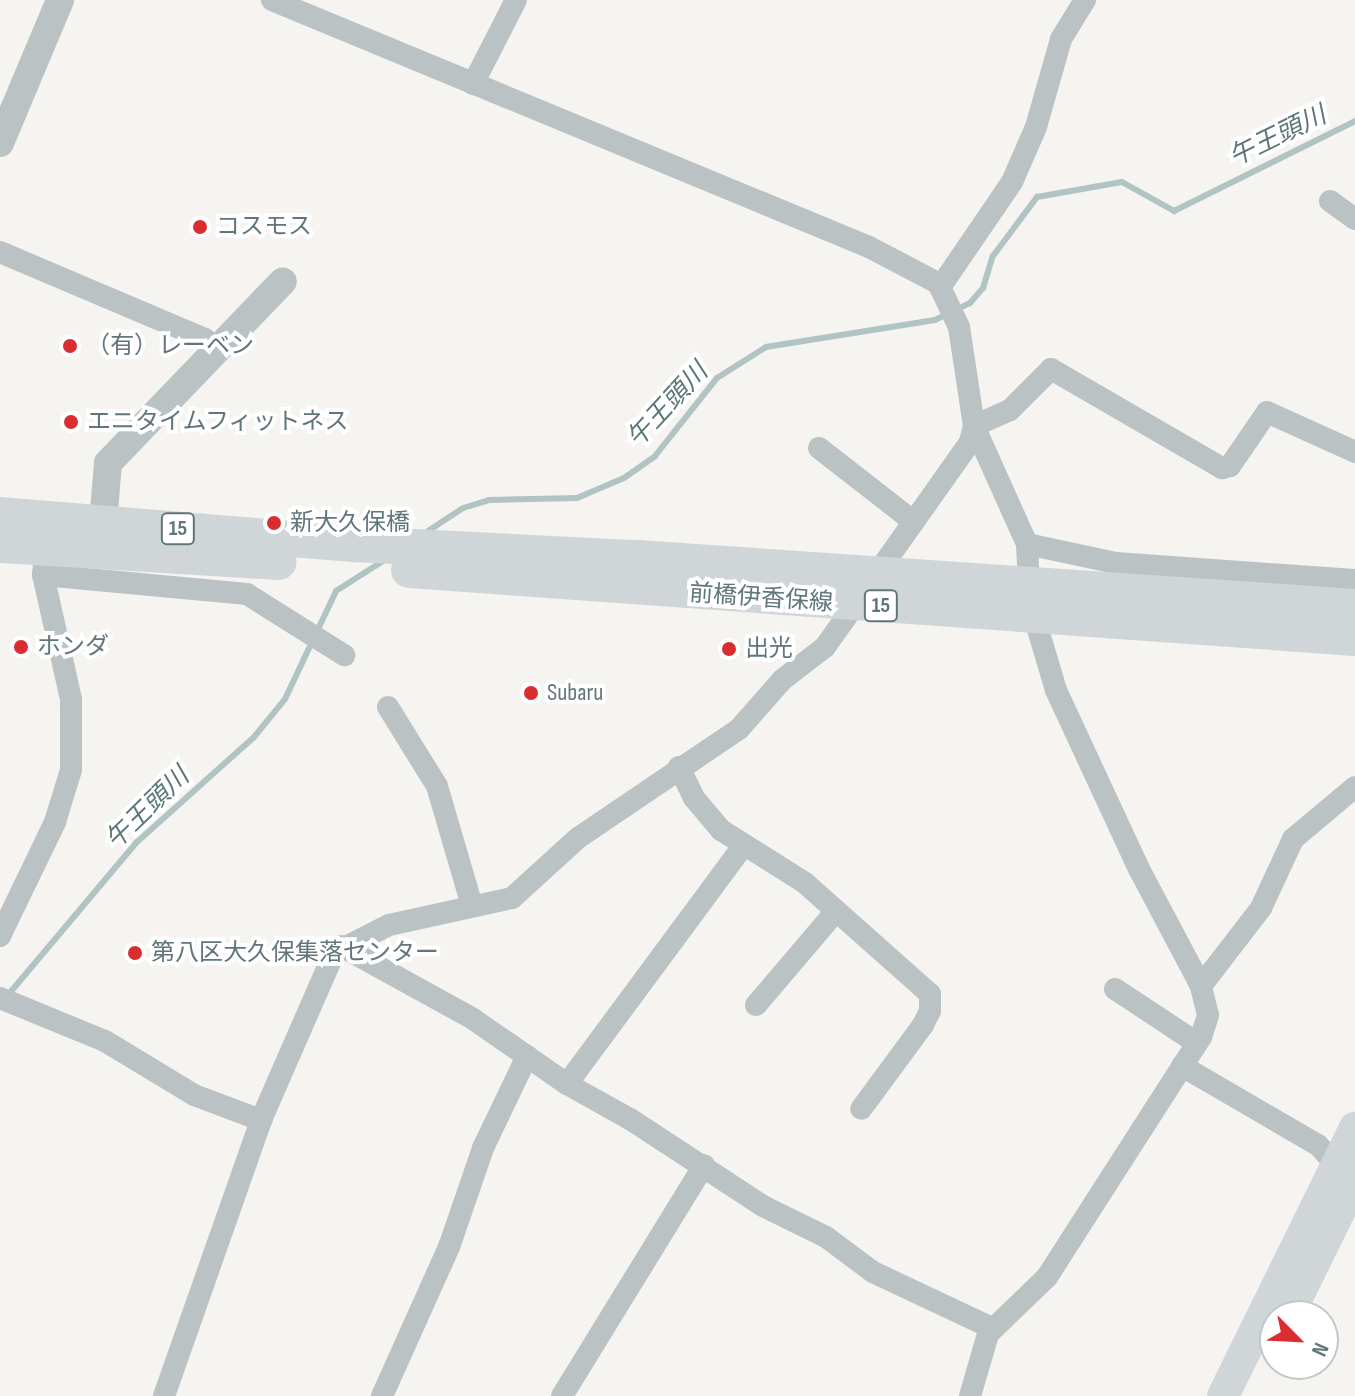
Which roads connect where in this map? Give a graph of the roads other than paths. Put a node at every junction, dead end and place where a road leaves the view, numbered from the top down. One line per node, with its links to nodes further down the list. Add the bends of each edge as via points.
1 (60, 0): 6 (street)
2 (272, 0): 5 (street)
3 (516, 0): 5 (street)
4 (1085, 0): 11 (street, via 1061,39 1036,127 1012,182)
5 (473, 84): 11 (street, via 869,247)
6 (0, 143)
7 (1330, 201): 8 (street)
8 (1355, 219)
9 (0, 252): 12 (street, via 205,339)
10 (283, 281): 12 (street)
11 (944, 291): 13 (street, via 959,327)
12 (217, 350): 18 (street, via 108,463)
13 (974, 426): 15 (street, via 1010,410 1051,369 1222,468 1230,466 1267,412); 17 (street, via 970,442); 19 (street)
14 (819, 448): 17 (street)
15 (1355, 452)
16 (0, 515): 18 (main road, 15)
17 (914, 522): 23 (street)
18 (103, 523): 21 (main road, 15)
19 (1027, 544): 24 (street, via 1116,563); 25 (street)
20 (0, 545): 22 (main road, 15)
21 (343, 554): 22 (main road, 15); 23 (main road, 前橋伊香保線 / 15, via 453,549); 26 (main road, 前橋伊香保線 / 15, via 407,570)
22 (45, 562): 29 (street, via 247,594); 36 (street, via 71,699 69,785)
23 (877, 574): 25 (main road, 前橋伊香保線 / 15); 26 (street)
24 (1355, 580)
25 (1032, 601): 26 (main road, 前橋伊香保線 / 15); 27 (main road, 前橋伊香保線 / 15); 28 (main road, 前橋伊香保線 / 15); 38 (street, via 1056,690 1139,869)
26 (854, 605): 31 (street, via 825,647 782,680 739,729)
27 (1355, 607)
28 (1355, 638)
29 (344, 655)
30 (388, 707): 34 (street, via 437,786)
31 (679, 767): 33 (street, via 705,813); 34 (street, via 578,838 512,898)
32 (1355, 787): 38 (street, via 1293,839 1261,908)
33 (743, 846): 35 (street, via 779,864); 45 (street)
34 (472, 906): 37 (street, via 398,922)
35 (836, 911): 41 (street); 46 (street, via 927,990 931,1000 923,1025)
36 (0, 936)
37 (341, 946): 43 (street, via 411,981); 47 (street, via 329,961)
38 (1201, 986): 42 (street, via 1208,1015)
39 (1115, 989): 42 (street)
40 (0, 998): 47 (street, via 105,1041 194,1095)
41 (756, 1005)
42 (1197, 1043): 44 (street)
43 (527, 1056): 45 (street); 55 (street, via 483,1148 449,1247)
44 (1182, 1066): 50 (street, via 1318,1145); 52 (street, via 1047,1277)
45 (567, 1084): 49 (street)
46 (861, 1109)
47 (261, 1120): 54 (street)
48 (1355, 1128): 50 (main road)
49 (704, 1165): 52 (street, via 765,1208 826,1237 873,1272); 56 (street)
50 (1350, 1179): 51 (main road); 58 (main road)
51 (1295, 1300)
52 (992, 1328): 57 (street)
53 (1259, 1374): 59 (main road)
54 (164, 1396)
55 (382, 1396)
56 (562, 1396)
57 (970, 1396)
58 (1223, 1396)
59 (1248, 1396)

